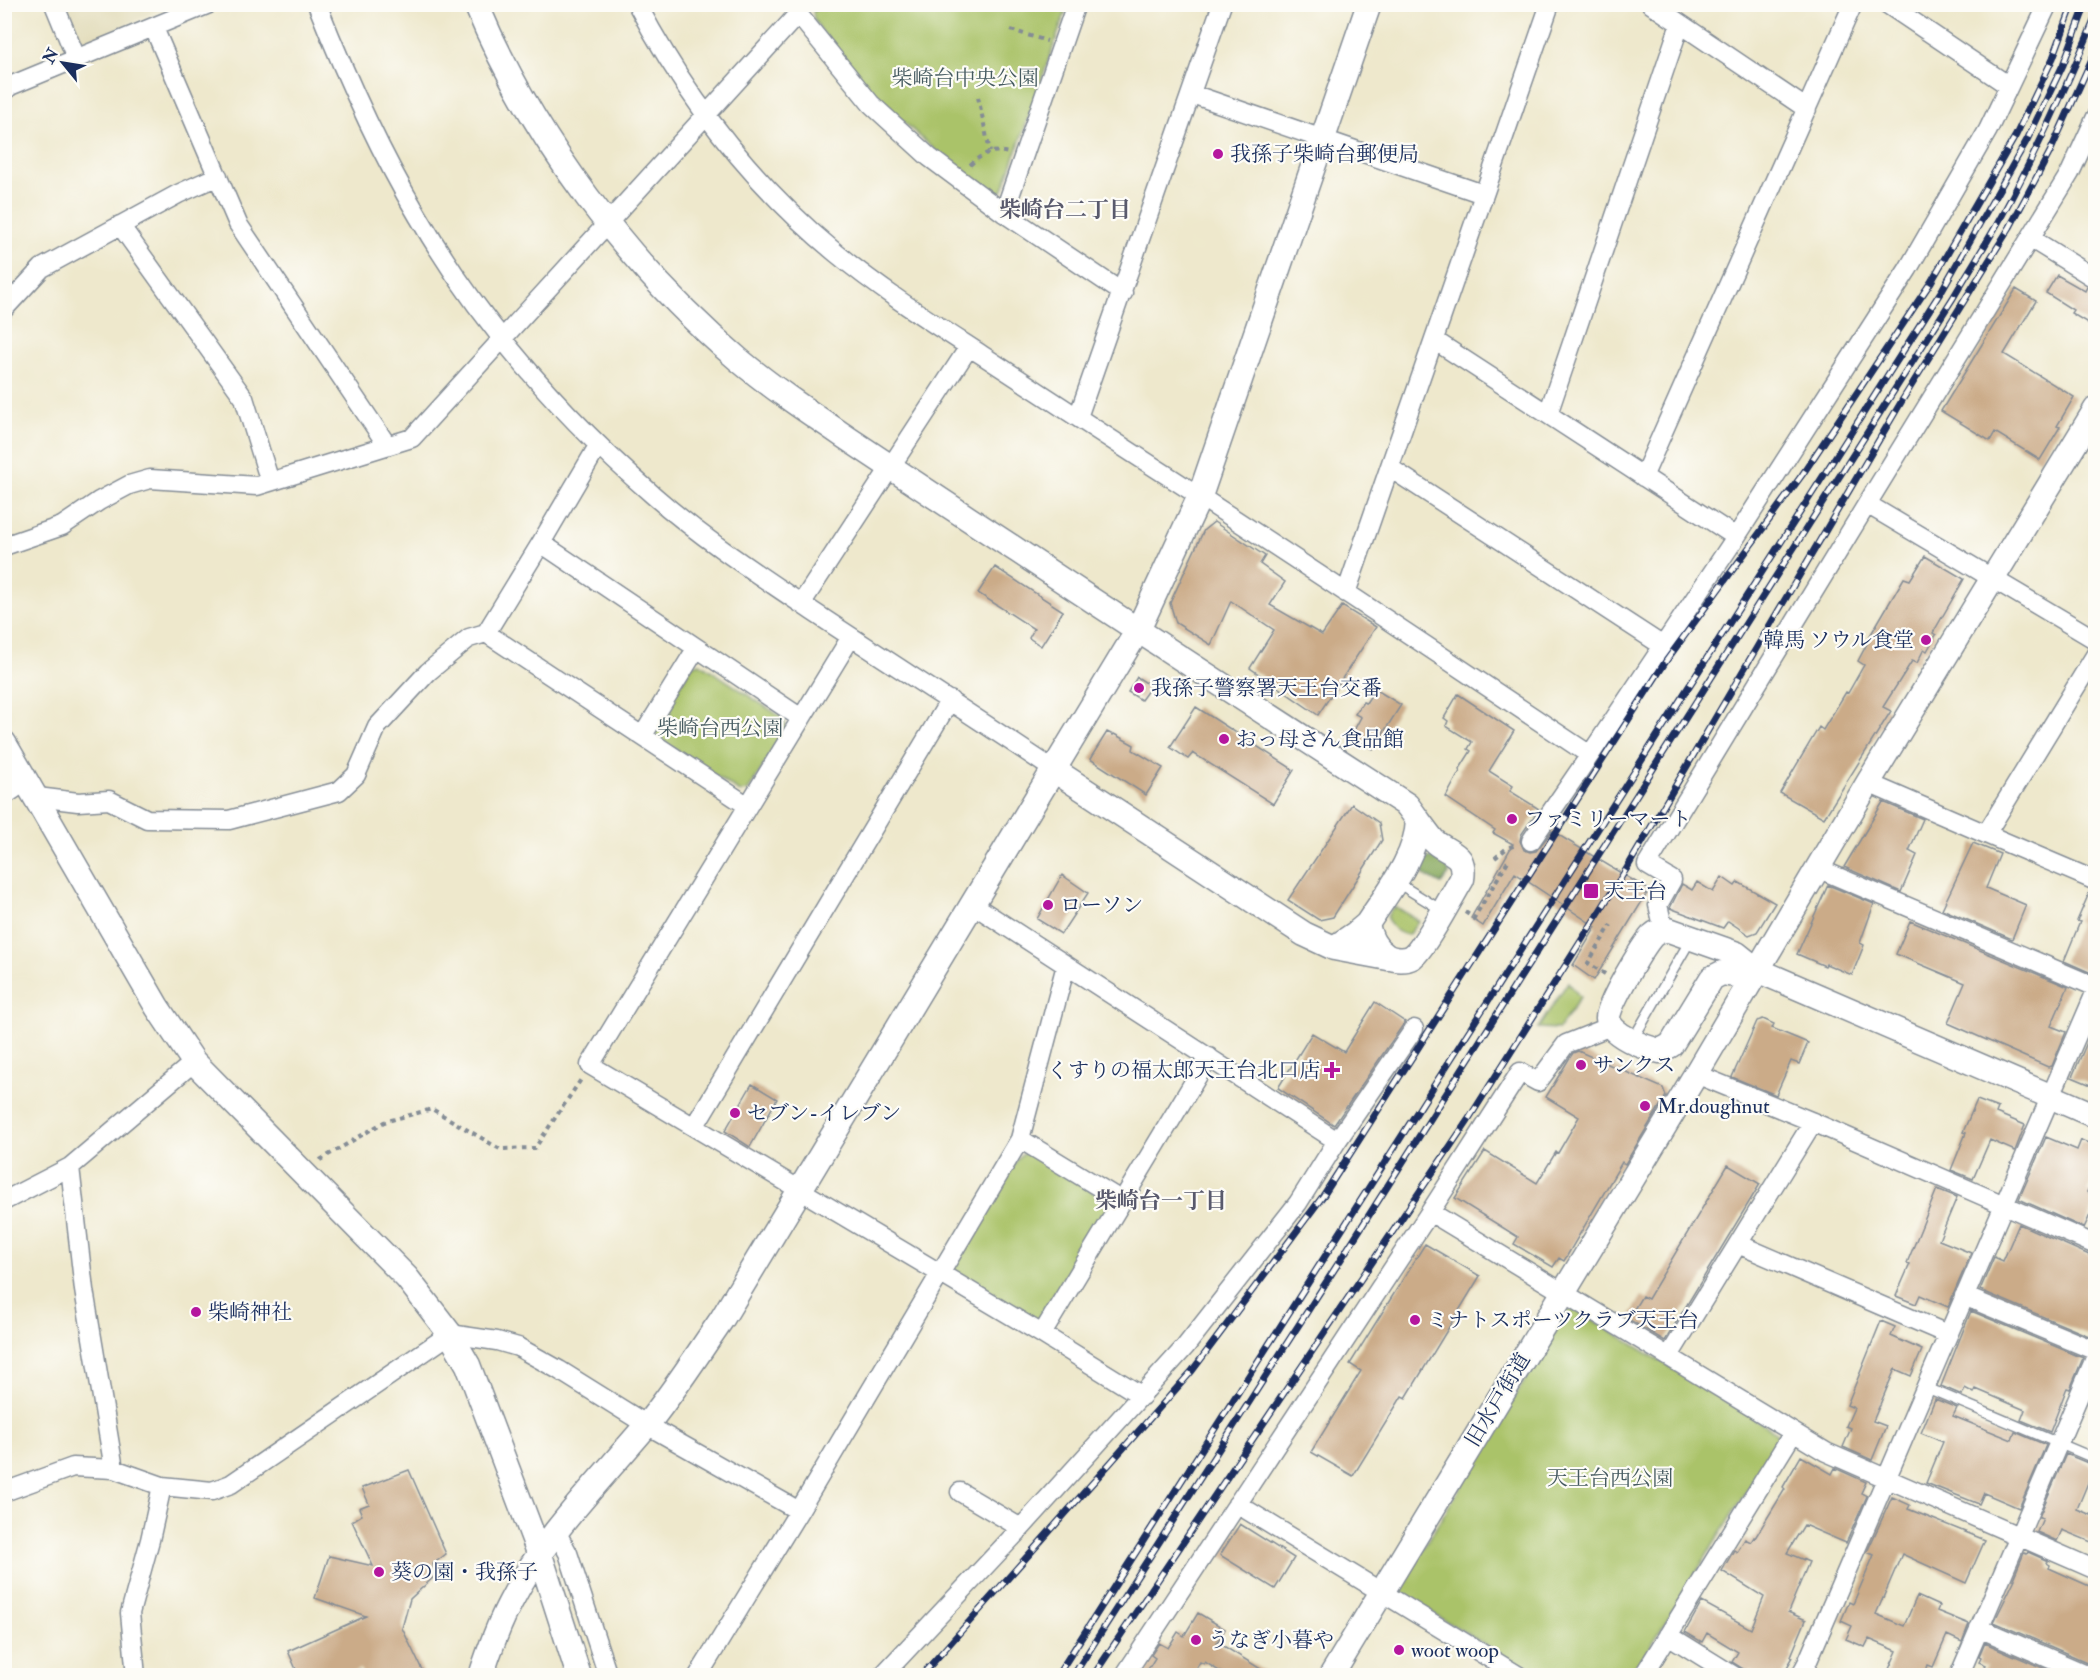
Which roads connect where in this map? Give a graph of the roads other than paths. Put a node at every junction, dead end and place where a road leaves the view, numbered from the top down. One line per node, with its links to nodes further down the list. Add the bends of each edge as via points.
1 (54, 4): 17 (street)
2 (209, 4): 16 (street)
3 (317, 4): 34 (street, via 371,131 418,217)
4 (476, 4): 28 (street, via 536,120 570,174)
5 (638, 4): 22 (street)
6 (1076, 4): 27 (street)
7 (1222, 4): 20 (street)
8 (1369, 4): 24 (street)
9 (1550, 4): 26 (street)
10 (1651, 4): 15 (street)
11 (1853, 4): 21 (street)
12 (1887, 4): 18 (street)
13 (2048, 4): 18 (street)
14 (797, 8): 22 (street); 27 (street, via 871,104 929,157)
15 (1680, 24): 21 (street); 38 (street)
16 (154, 28): 17 (street); 25 (street)
17 (77, 60): 19 (street, via 10,86)
18 (2009, 86): 48 (street, via 1908,269)
19 (4, 92)
20 (1192, 94): 24 (street); 32 (street)
21 (1808, 108): 44 (street)
22 (706, 116): 28 (street); 36 (street, via 762,182 834,252)
23 (2096, 117): 30 (street, via 2070,173)
24 (1323, 139): 26 (street); 46 (street)
25 (218, 176): 29 (street); 40 (street, via 238,224)
26 (1484, 194): 35 (street)
27 (1004, 213): 32 (street)
28 (608, 223): 34 (street); 42 (street, via 640,263 738,359)
29 (120, 225): 33 (street, via 42,268); 45 (street, via 244,398)
30 (2030, 238): 31 (street); 47 (street)
31 (2096, 279)
32 (1123, 293): 39 (street)
33 (4, 309)
34 (504, 339): 40 (street, via 412,438); 41 (street)
35 (1434, 340): 38 (street); 43 (street)
36 (969, 347): 39 (street); 42 (street)
37 (2096, 409): 51 (street, 旧水戸街道)
38 (1548, 414): 44 (street)
39 (1078, 417): 46 (street)
40 (387, 445): 45 (street)
41 (598, 446): 49 (street); 53 (street, via 654,497)
42 (891, 467): 53 (street); 54 (street)
43 (1390, 468): 52 (street); 58 (street)
44 (1643, 477): 48 (street)
45 (270, 482): 50 (street, via 257,486 150,479 119,490 62,526)
46 (1200, 496): 52 (street); 54 (street)
47 (1866, 504): 51 (street); 82 (street, via 1647,865 1672,880 1658,905)
48 (1736, 537): 58 (street)
49 (541, 543): 55 (street); 59 (street)
50 (4, 546)
51 (1993, 578): 57 (street); 67 (street, 旧水戸街道)
52 (1346, 593): 65 (street)
53 (801, 604): 56 (street)
54 (1138, 630): 66 (street); 71 (street, via 1407,806)
55 (486, 633): 63 (street); 68 (street, via 469,638 428,672 377,727 356,775 339,791 229,820 147,819 109,800 78,802)
56 (851, 637): 61 (street); 62 (street)
57 (2096, 640)
58 (1663, 646): 65 (street)
59 (696, 649): 62 (street); 63 (street)
60 (2096, 654): 72 (street)
61 (950, 700): 66 (street); 98 (street)
62 (801, 718): 70 (street)
63 (643, 735): 70 (street)
64 (4, 743): 68 (street)
65 (1590, 754): 73 (street)
66 (1054, 770): 79 (street); 84 (street, via 1304,934)
67 (1868, 783): 72 (street); 76 (street, 旧水戸街道)
68 (31, 789): 69 (street); 93 (street, via 157,1007)
69 (4, 796)
70 (748, 806): 98 (street, via 590,1065)
71 (1418, 820): 74 (street); 75 (street)
72 (1986, 834): 78 (street)
73 (1531, 841)
74 (1435, 842): 75 (street, via 1426,842); 80 (street, via 1460,860 1463,871)
75 (1411, 854): 77 (street)
76 (1817, 868): 87 (street, 旧水戸街道); 88 (street)
77 (1394, 881): 80 (lane); 81 (street)
78 (2096, 881)
79 (972, 904): 86 (street); 102 (street)
80 (1454, 911): 85 (street, via 1412,957)
81 (1367, 924): 84 (street); 85 (street, via 1373,942)
82 (1664, 930): 83 (street); 89 (street, via 1652,936 1614,997 1608,1019)
83 (1692, 937): 87 (street, via 1737,954); 91 (lane)
84 (1334, 948): 85 (street)
85 (1388, 958)
86 (1066, 965): 92 (street); 99 (street)
87 (1757, 970): 91 (street, via 1734,975 1722,973 1712,978 1666,1049 1654,1050); 94 (street, 旧水戸街道); 95 (street)
88 (2096, 989): 95 (street)
89 (1611, 1026): 91 (street); 106 (street, via 1566,1044 1538,1082 1520,1072)
90 (1414, 1029): 100 (street)
91 (1632, 1041)
92 (1209, 1057): 100 (street); 104 (street)
93 (194, 1062): 101 (street); 112 (street, via 407,1278)
94 (1696, 1074): 97 (street); 110 (street, 旧水戸街道)
95 (2049, 1096): 96 (street); 105 (street)
96 (2096, 1116)
97 (1813, 1122): 105 (street); 107 (street)
98 (694, 1127): 102 (street)
99 (1020, 1139): 104 (street); 109 (street)
100 (1337, 1141): 119 (street, via 1298,1203)
101 (70, 1167): 103 (street); 124 (street, via 84,1290)
102 (799, 1191): 109 (street); 120 (street, via 722,1319)
103 (4, 1201)
104 (1122, 1201): 113 (street)
105 (2002, 1205): 108 (street); 111 (street)
106 (1430, 1212): 110 (street); 129 (street)
107 (1738, 1244): 114 (street); 116 (street)
108 (2096, 1245)
109 (940, 1273): 113 (street); 130 (street)
110 (1563, 1293): 116 (street); 136 (street, 旧水戸街道)
111 (1964, 1296): 114 (street); 115 (street)
112 (450, 1334): 120 (street, via 518,1347); 126 (street, via 231,1484 212,1491); 134 (street, via 468,1365)
113 (1042, 1334): 119 (street)
114 (1947, 1334): 118 (street)
115 (2096, 1351)
116 (1669, 1356): 121 (street)
117 (2096, 1356): 122 (street)
118 (1925, 1387): 122 (lane); 125 (street)
119 (1142, 1396): 131 (street)
120 (647, 1425): 130 (street); 132 (street)
121 (1793, 1433): 125 (street); 138 (street)
122 (2059, 1443): 123 (lane); 133 (street)
123 (2096, 1459)
124 (114, 1469): 126 (street); 127 (street, via 73,1467)
125 (1886, 1479): 133 (street); 150 (street)
126 (162, 1486): 140 (street, via 130,1613)
127 (4, 1492)
128 (960, 1492): 131 (street)
129 (1237, 1504): 136 (street); 146 (street)
130 (799, 1511): 144 (street)
131 (1021, 1528): 145 (street)
132 (557, 1533): 134 (street); 143 (street, via 568,1553)
133 (2019, 1537): 135 (street); 137 (street)
134 (540, 1555): 141 (street, via 509,1604); 142 (street)
135 (2096, 1570)
136 (1381, 1592): 139 (street); 147 (street, 旧水戸街道)
137 (1979, 1628): 151 (street); 152 (street)
138 (1668, 1635): 148 (street); 149 (street)
139 (1512, 1674)
140 (136, 1676)
141 (481, 1676)
142 (579, 1676)
143 (608, 1676)
144 (698, 1676)
145 (882, 1676)
146 (1124, 1676)
147 (1331, 1676)
148 (1643, 1676)
149 (1734, 1676)
150 (1800, 1676)
151 (1959, 1676)
152 (2090, 1676)

